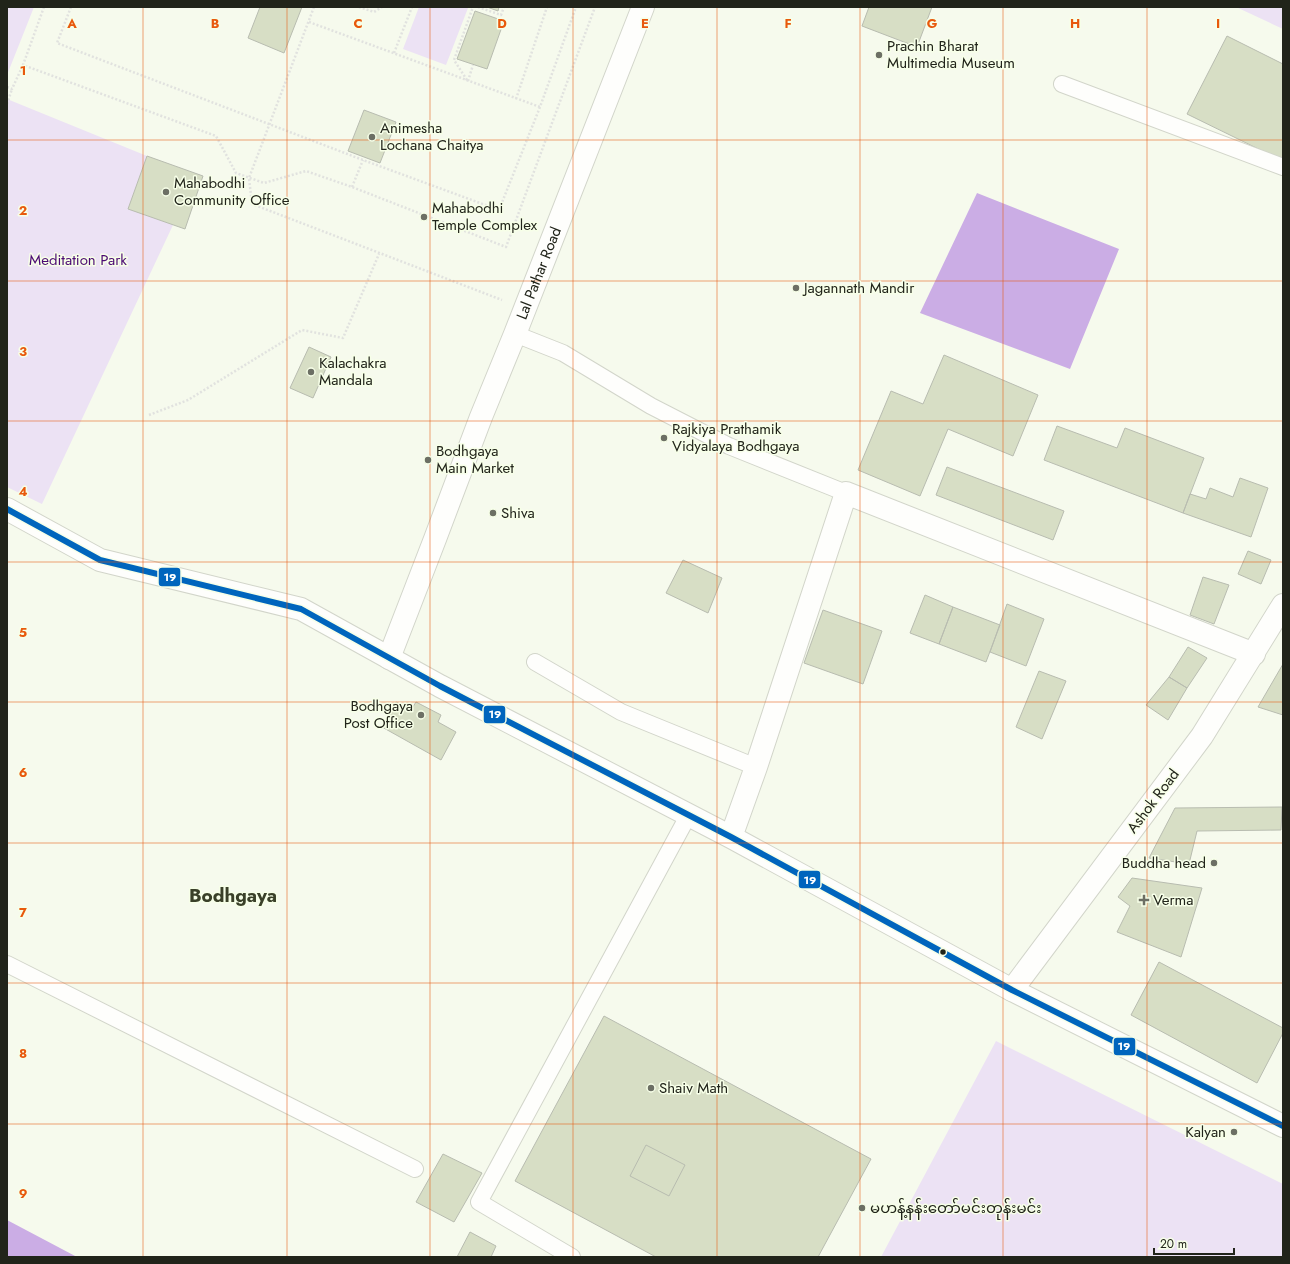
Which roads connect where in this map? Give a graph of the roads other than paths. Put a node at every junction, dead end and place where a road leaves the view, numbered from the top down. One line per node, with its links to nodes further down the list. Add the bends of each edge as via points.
1 (643, 7): 4 (street, Lal Pathar Road)
2 (1062, 84): 3 (lane)
3 (1283, 167)
4 (515, 334): 5 (lane, via 563,353 651,406 729,446); 9 (street, Lal Pathar Road)
5 (846, 493): 8 (street); 11 (street)
6 (7, 509): 9 (street, via 100,560 301,609)
7 (1283, 605): 8 (street, Ashok Road)
8 (1254, 654): 15 (street, Ashok Road, via 1202,736)
9 (389, 658): 12 (street)
10 (535, 662): 11 (lane, via 621,712)
11 (756, 767): 13 (street)
12 (688, 816): 13 (street); 18 (lane, via 479,1202)
13 (731, 838): 15 (street)
14 (7, 964): 17 (lane)
15 (1012, 990): 16 (street)
16 (1283, 1126)
17 (415, 1169)
18 (572, 1257)

